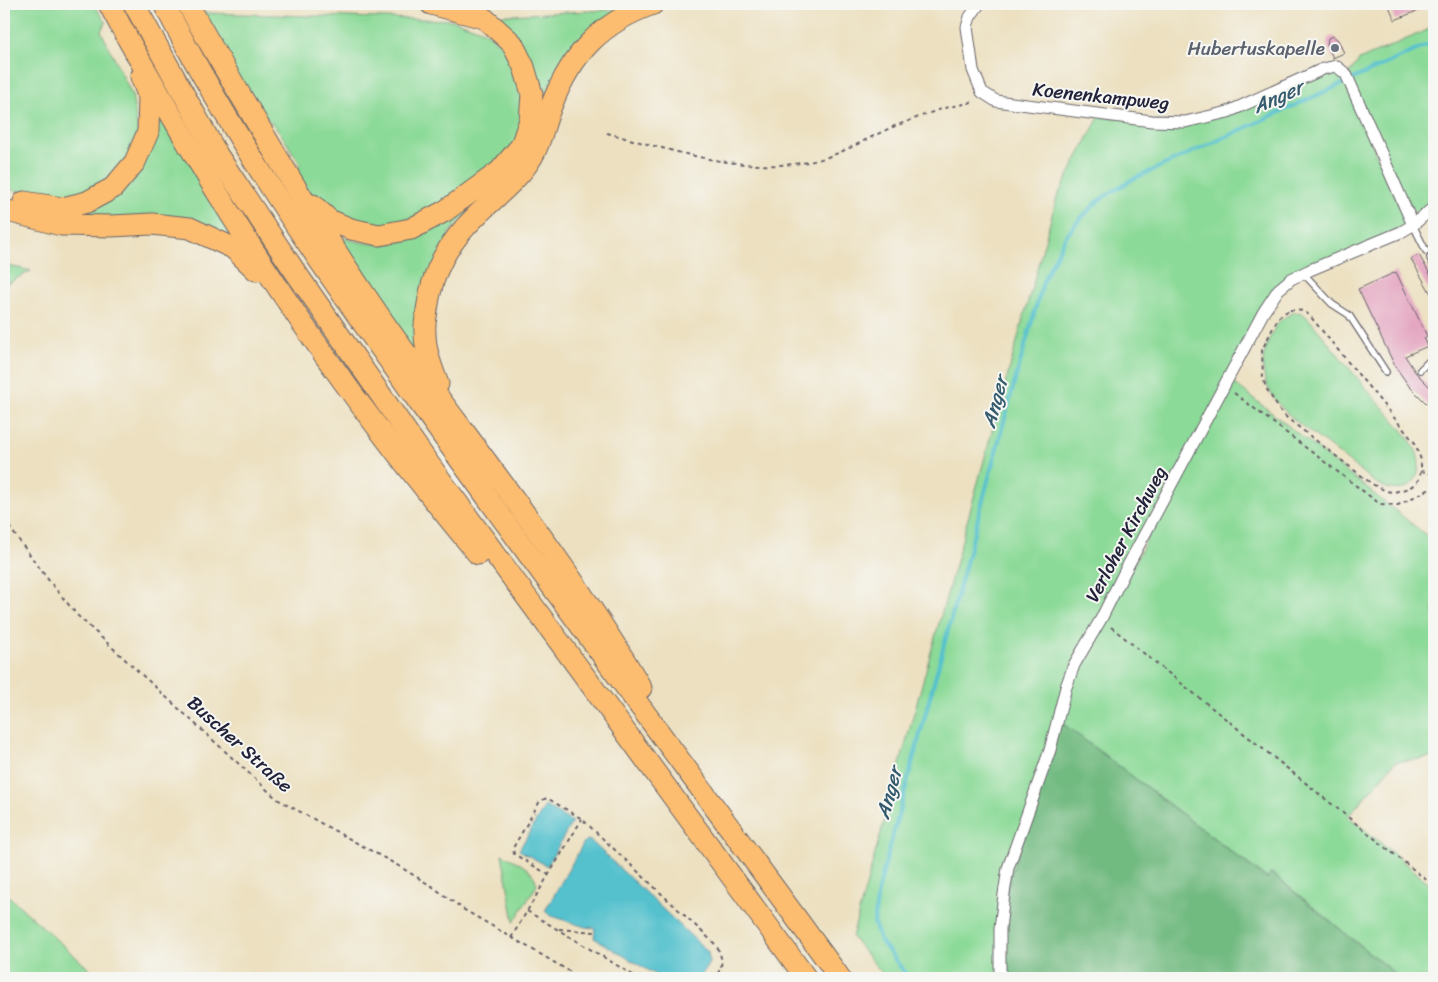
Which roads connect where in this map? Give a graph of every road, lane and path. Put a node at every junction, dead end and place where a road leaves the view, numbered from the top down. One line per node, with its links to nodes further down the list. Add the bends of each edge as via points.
1 (110, 4): 8 (highway)
2 (134, 4): 31 (highway, via 218,156 426,460)
3 (164, 4): 32 (highway, via 240,139 317,258)
4 (188, 4): 11 (highway)
5 (431, 4): 11 (highway, via 484,18 512,43 524,67 532,94 530,120 522,146 500,171 446,211 411,228 379,235 351,230 329,220 311,202)
6 (654, 4): 25 (highway, via 606,27 584,48 567,71 555,96 532,157 455,237 437,267 429,293 424,332 438,385)
7 (979, 4): 9 (street, via 968,21 967,35 973,70)
8 (121, 26): 12 (highway, via 149,97 148,132 135,162 113,188 87,202 63,208); 20 (highway, via 206,177)
9 (985, 95): 10 (path, via 971,103 907,122 833,155 784,165 702,158); 15 (street, Koenenkampweg, via 996,101 1081,113 1185,122 1228,112 1336,66 1346,74)
10 (607, 133)
11 (275, 154): 25 (highway, via 387,327)
12 (4, 197)
13 (1434, 207): 15 (street, Verloher Kirchweg)
14 (4, 210): 20 (highway, via 62,225 152,224 190,228 234,248)
15 (1413, 225): 16 (lane); 19 (street, Verloher Kirchweg)
16 (1426, 251)
17 (1430, 258): 18 (lane)
18 (1434, 267)
19 (1303, 273): 23 (lane, via 1332,304 1349,315); 24 (street, Verloher Kirchweg, via 1278,290)
20 (284, 298): 31 (highway, via 374,424 452,523)
21 (1434, 356): 22 (lane)
22 (1420, 370)
23 (1386, 372)
24 (1224, 385): 28 (path, via 1380,504 1398,505); 30 (street, Verloher Kirchweg)
25 (459, 424): 32 (highway, via 616,645)
26 (1421, 471): 26 (path, via 1415,443 1310,316 1297,310 1284,313 1273,326 1262,350 1263,378 1279,409 1379,488 1394,492 1409,488 1415,484); 27 (path)
27 (1434, 474)
28 (1434, 486)
29 (4, 520): 39 (path, Buscher Straße, via 78,616 276,798 433,887)
30 (1101, 620): 35 (path); 45 (street, Verloher Kirchweg, via 1068,680 1050,750 1008,868 1000,929)
31 (559, 643): 43 (highway)
32 (692, 777): 44 (highway)
33 (582, 819): 34 (path); 34 (path, via 547,798 540,801 513,848 514,854); 42 (path, via 716,945 722,967)
34 (549, 875): 36 (path)
35 (1434, 886)
36 (527, 912): 37 (path); 39 (path)
37 (556, 929): 38 (path); 41 (path)
38 (595, 932)
39 (511, 938): 40 (path, Buscher Straße)
40 (581, 978)
41 (638, 978)
42 (714, 978)
43 (806, 978)
44 (840, 978)
45 (1000, 978)

